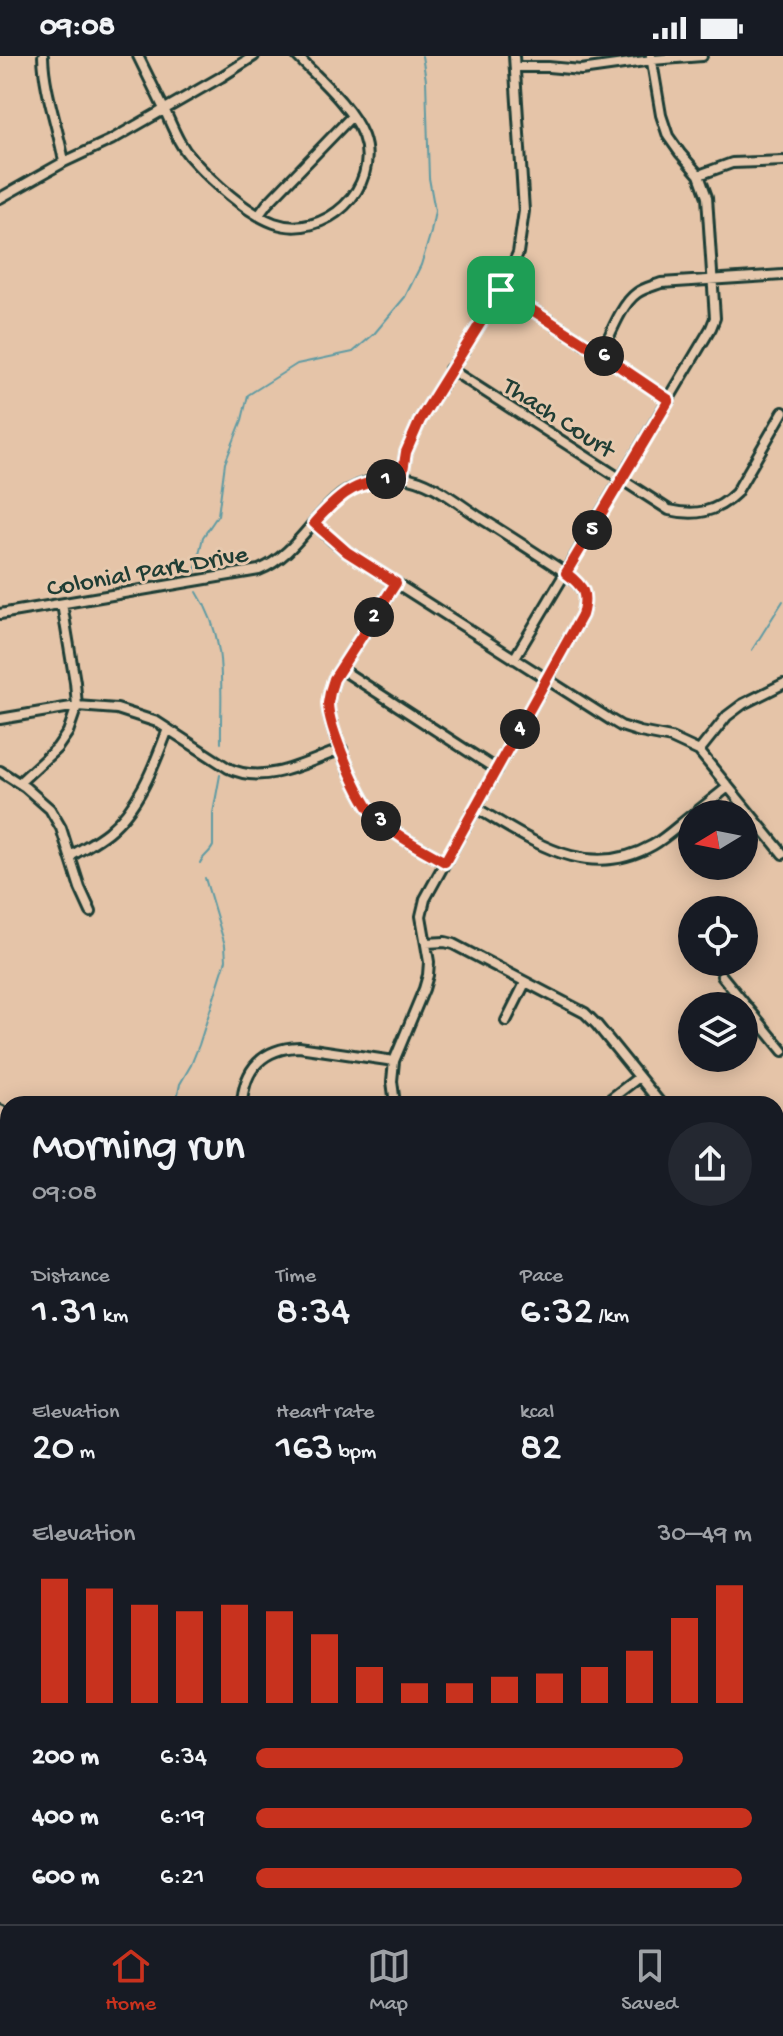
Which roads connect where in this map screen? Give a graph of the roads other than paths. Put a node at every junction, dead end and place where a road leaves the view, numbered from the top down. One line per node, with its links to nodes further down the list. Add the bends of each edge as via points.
1 (43, 56): 12 (street)
2 (138, 56): 9 (street)
3 (254, 56): 9 (street)
4 (297, 56): 10 (street)
5 (514, 56): 8 (street)
6 (702, 56): 7 (street)
7 (652, 58): 8 (street, via 581,70); 13 (street, via 668,136)
8 (515, 67): 18 (street, via 524,223 518,253)
9 (164, 109): 12 (street); 15 (street, via 190,157)
10 (352, 116): 15 (street); 15 (street, via 366,147 367,165 344,208 315,224 294,226)
11 (783, 161): 13 (street, via 732,163)
12 (64, 162): 14 (street)
13 (699, 175): 17 (street, via 707,197)
14 (0, 198)
15 (259, 215)
16 (783, 275): 17 (street)
17 (713, 280): 19 (street, via 661,283 634,295); 21 (street, via 715,318)
18 (501, 290): 19 (street); 20 (street)
19 (601, 354): 21 (street)
20 (450, 369): 23 (street, via 411,438); 24 (street, Thach Court)
21 (669, 400): 24 (street)
22 (783, 412): 24 (street, Thach Court, via 736,493 714,509 685,514 669,510)
23 (402, 477): 25 (street, Colonial Park Drive, via 347,490); 26 (street, via 435,488)
24 (621, 480): 26 (street)
25 (314, 523): 27 (street); 28 (street, Colonial Park Drive, via 280,558 259,570)
26 (566, 573): 30 (street); 32 (street, via 579,583 585,603)
27 (396, 583): 30 (street); 31 (street)
28 (62, 604): 29 (street, Colonial Park Drive); 34 (street)
29 (0, 614)
30 (514, 659): 32 (street)
31 (341, 669): 37 (street, via 328,703); 39 (street)
32 (548, 680): 38 (street, via 621,726); 39 (street)
33 (783, 684): 38 (street, via 727,716)
34 (77, 706): 35 (street); 36 (street, via 117,709); 41 (street, via 57,748)
35 (0, 719)
36 (168, 729): 37 (street, via 239,774 278,772); 47 (street, via 136,801 109,832)
37 (342, 749): 48 (street, via 374,815)
38 (699, 751): 42 (street)
39 (497, 770): 44 (street)
40 (0, 771): 41 (street)
41 (19, 783): 47 (street, via 50,809)
42 (728, 787): 43 (street); 46 (street)
43 (712, 800)
44 (476, 808): 45 (street, via 555,852 597,861 639,852); 48 (street)
45 (678, 827)
46 (783, 854)
47 (71, 856): 49 (street)
48 (445, 862): 50 (street, via 421,916)
49 (91, 912)
50 (426, 943): 52 (street, via 453,944); 55 (street, via 424,989)
51 (722, 976): 54 (street)
52 (525, 983): 53 (street); 56 (street, via 585,1013)
53 (506, 1021)
54 (783, 1051)
55 (394, 1061): 57 (street, via 287,1047 255,1065); 58 (street)
56 (639, 1077): 59 (street); 60 (street)
57 (243, 1096)
58 (394, 1096)
59 (614, 1096)
60 (654, 1096)

